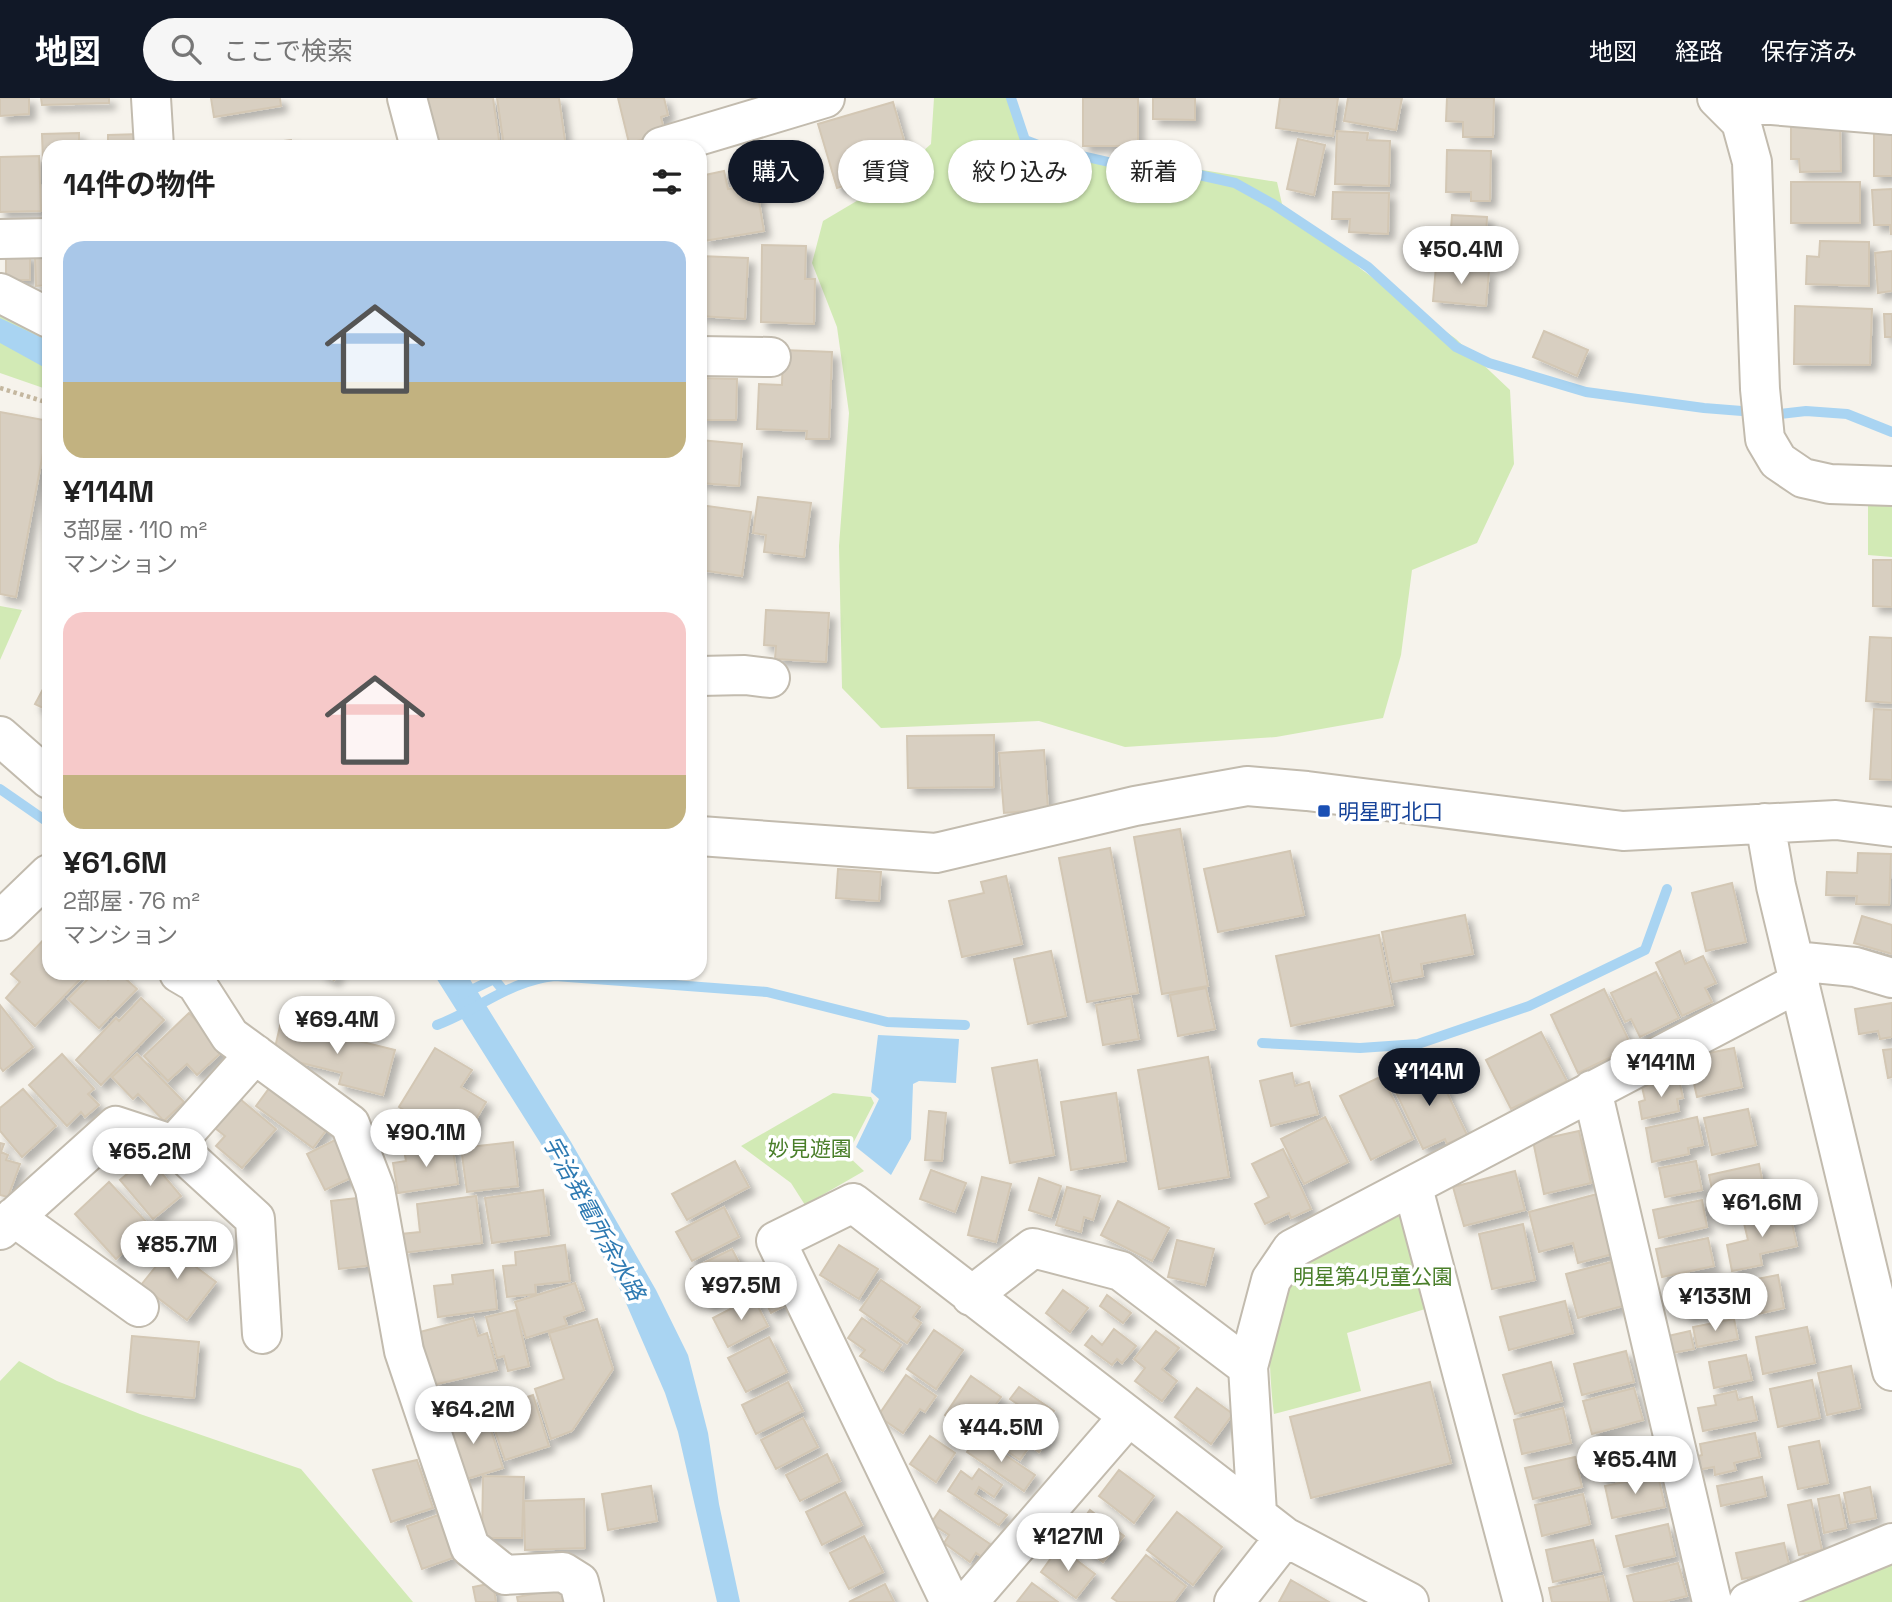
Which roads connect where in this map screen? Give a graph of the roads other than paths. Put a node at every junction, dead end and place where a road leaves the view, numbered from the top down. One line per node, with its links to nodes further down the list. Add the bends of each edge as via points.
1 (151, 98): 6 (street)
2 (407, 98): 7 (street)
3 (825, 98): 8 (street)
4 (1719, 100): 5 (street); 15 (street, via 1741,122 1752,162 1762,426 1778,461 1803,478 1830,484)
5 (1892, 116)
6 (154, 140)
7 (418, 140)
8 (684, 140)
9 (42, 238): 10 (street)
10 (0, 239)
11 (0, 293): 12 (street)
12 (42, 314)
13 (707, 356): 14 (street)
14 (771, 357)
15 (1892, 486)
16 (753, 669): 17 (street)
17 (707, 675)
18 (0, 736): 19 (street)
19 (42, 773)
20 (1765, 823): 21 (street, via 1836,820); 22 (street, via 1623,831 1247,786 1135,806 936,853); 25 (street)
21 (1892, 827)
22 (707, 837)
23 (42, 881): 24 (street)
24 (0, 921)
25 (1797, 972): 26 (street, via 1854,967); 29 (street); 37 (street)
26 (1892, 978)
27 (191, 980): 28 (street, via 230,1036)
28 (255, 1054): 30 (street); 41 (street, via 350,1124 375,1189 404,1351 470,1547 505,1575 563,1572 579,1582)
29 (1592, 1090): 31 (street); 47 (street)
30 (174, 1145): 32 (street, via 116,1126); 35 (street, via 255,1219)
31 (1413, 1188): 36 (street, via 1292,1249 1270,1280); 46 (street)
32 (7, 1223): 34 (street)
33 (971, 1296): 36 (street, via 1033,1248 1121,1271); 38 (street); 42 (street, via 853,1203 776,1241)
34 (139, 1307)
35 (262, 1334)
36 (1248, 1367): 39 (street)
37 (1892, 1371)
38 (1128, 1417): 39 (street); 43 (street)
39 (1271, 1525): 44 (street); 45 (street)
40 (1892, 1543): 48 (street)
41 (584, 1602)
42 (950, 1602)
43 (968, 1602)
44 (1234, 1602)
45 (1409, 1602)
46 (1523, 1602)
47 (1712, 1602)
48 (1748, 1602)

